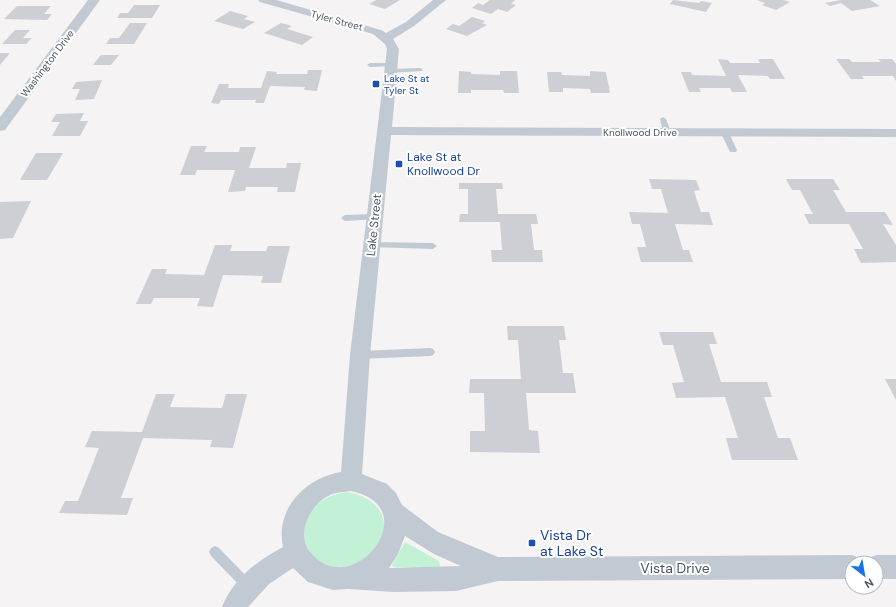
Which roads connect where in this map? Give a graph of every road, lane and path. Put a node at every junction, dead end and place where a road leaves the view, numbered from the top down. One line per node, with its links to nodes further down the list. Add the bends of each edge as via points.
1 (94, 0): 8 (street, Washington Drive)
2 (264, 0): 4 (street, Tyler Street, via 367,28)
3 (440, 0): 4 (street, via 410,24)
4 (386, 38): 6 (street, Lake Street, via 393,49)
5 (370, 64): 6 (lane)
6 (391, 68): 7 (lane); 9 (street, Lake Street)
7 (420, 70)
8 (2, 121)
9 (384, 131): 10 (street, Knollwood Drive, via 665,125); 13 (street, Lake Street)
10 (725, 133): 11 (street, Knollwood Drive); 12 (lane)
11 (896, 133)
12 (733, 150)
13 (375, 217): 14 (lane); 15 (street, Lake Street)
14 (345, 218)
15 (372, 245): 16 (lane); 18 (street, Lake Street)
16 (433, 246)
17 (430, 352): 18 (lane)
18 (360, 355): 19 (street, Lake Street)
19 (351, 481): 20 (street, via 367,484 380,492); 22 (street, via 321,488 299,510 292,539)
20 (394, 512): 26 (street, Vista Drive, via 424,538); 27 (street, via 395,534 389,549 379,562 366,572)
21 (215, 552): 28 (lane)
22 (296, 553): 27 (street, via 305,565 318,574 333,578); 28 (street, via 262,573)
23 (844, 567): 26 (street, Vista Drive)
24 (884, 567): 25 (street)
25 (896, 567)
26 (498, 569): 27 (street, Vista Drive, via 456,578 394,580)
27 (349, 577)
28 (248, 586): 29 (street)
29 (234, 607)

